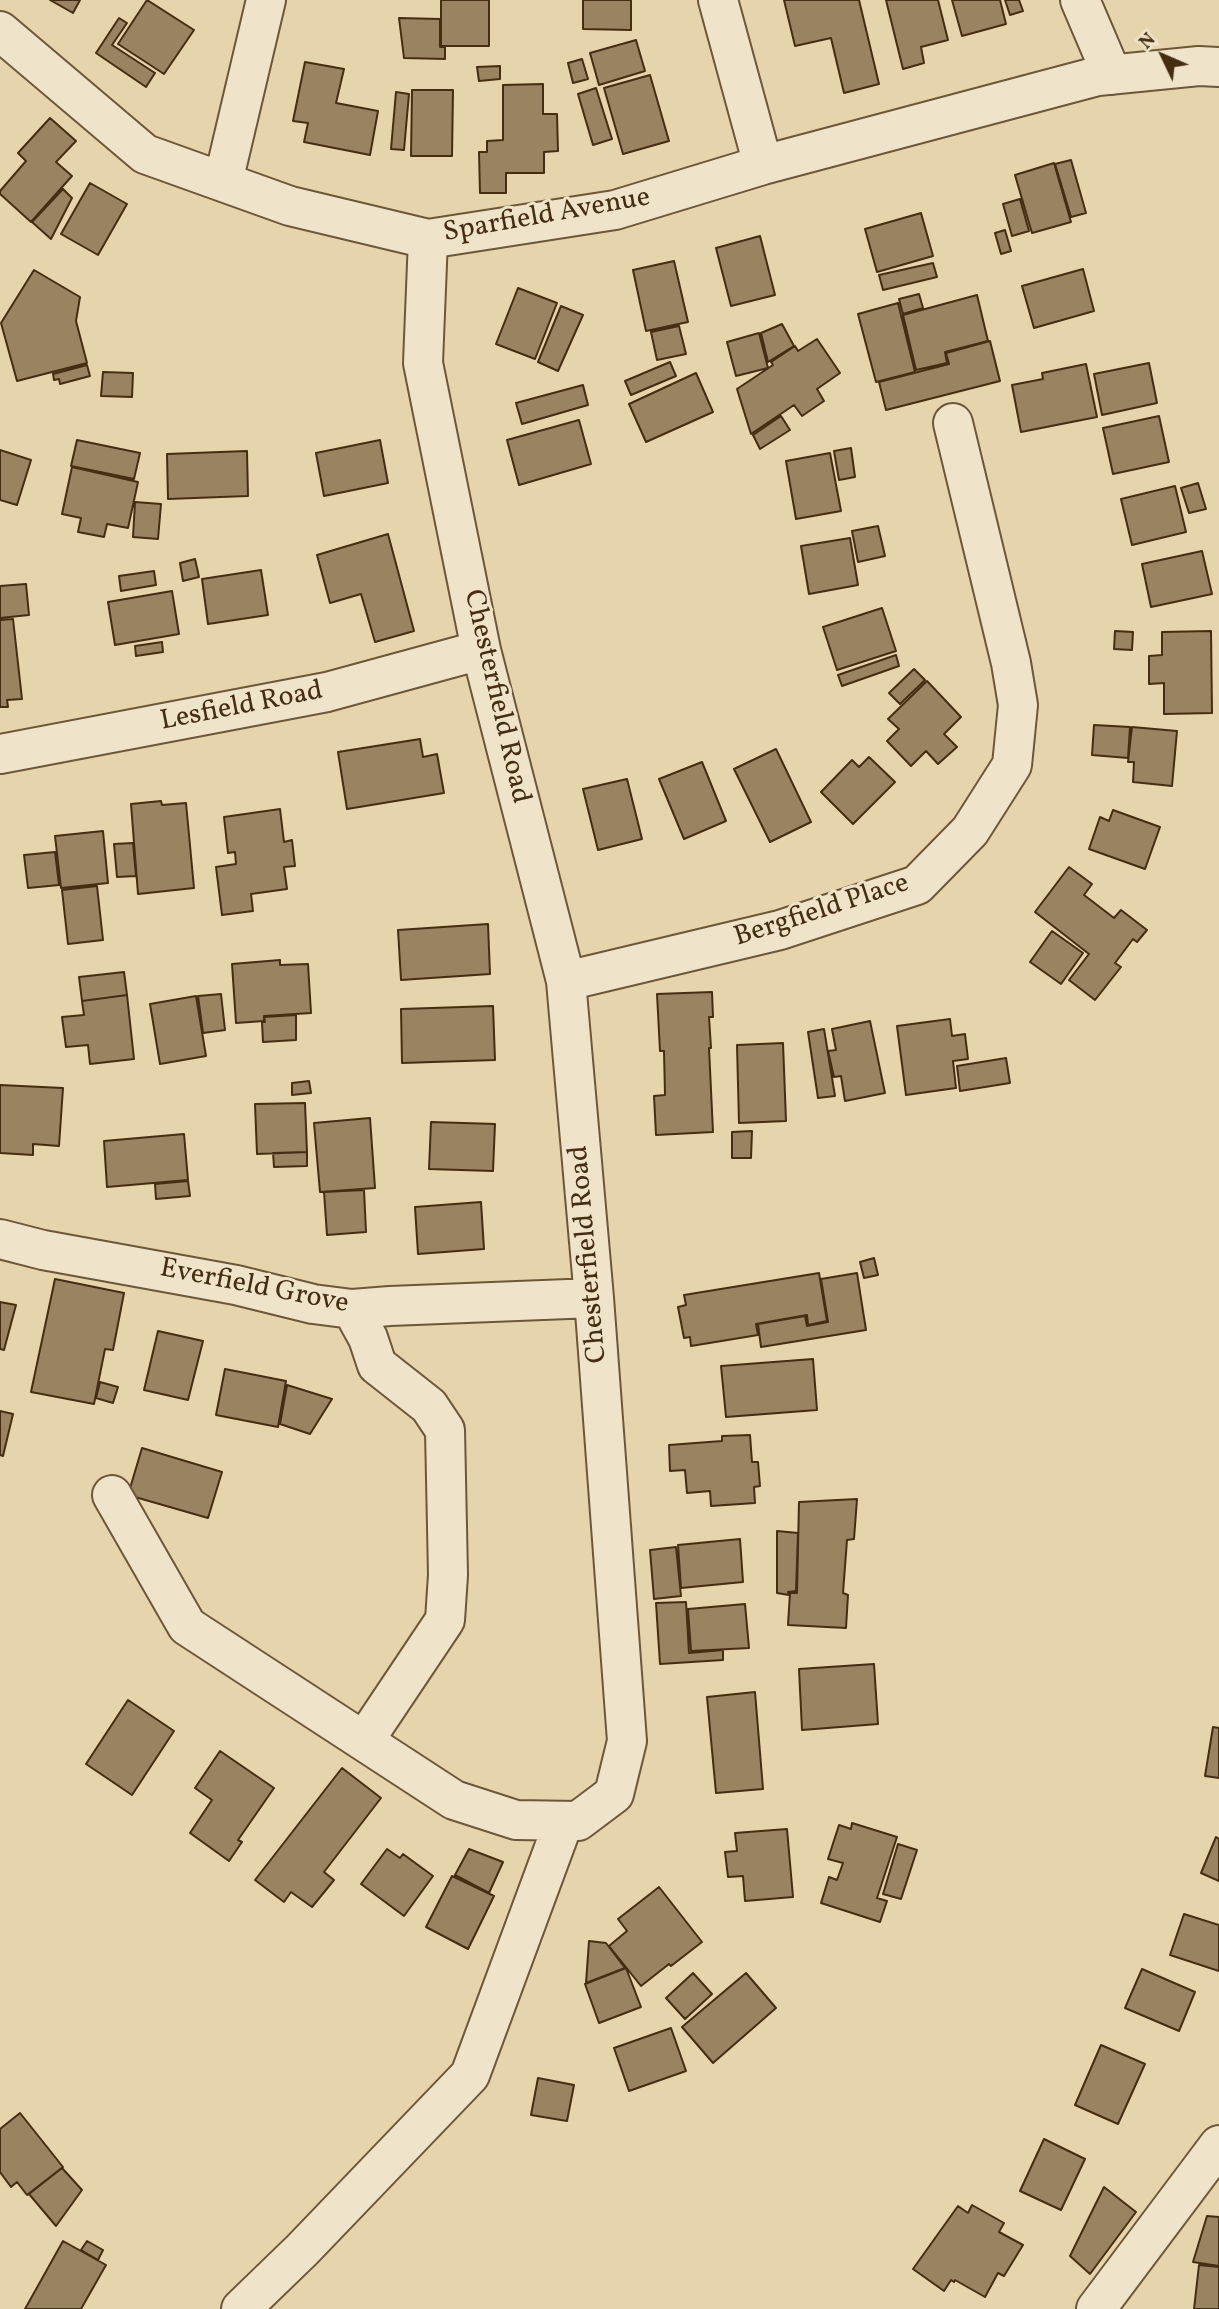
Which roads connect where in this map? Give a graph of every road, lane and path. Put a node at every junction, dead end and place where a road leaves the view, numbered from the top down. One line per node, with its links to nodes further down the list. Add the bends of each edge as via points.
1 (266, 0): 8 (street)
2 (718, 0): 7 (street)
3 (1080, 0): 6 (street)
4 (0, 30): 8 (street, Sparfield Avenue, via 145,154)
5 (1219, 67): 6 (street, Sparfield Avenue)
6 (1112, 75): 7 (street, Sparfield Avenue)
7 (763, 165): 9 (street, Sparfield Avenue, via 615,210)
8 (223, 182): 9 (street, Sparfield Avenue, via 290,206)
9 (428, 239): 11 (street, Chesterfield Road, via 423,363)
10 (953, 423): 13 (street, Bergfield Place, via 1018,705 1012,765 970,831 917,884 779,930)
11 (481, 650): 12 (street, Lesfield Road, via 327,692); 13 (street, Chesterfield Road)
12 (0, 754)
13 (566, 981): 15 (street, Chesterfield Road)
14 (0, 1239): 16 (street, Everfield Grove)
15 (594, 1298): 16 (street, Everfield Grove); 19 (street, Chesterfield Road, via 627,1741 614,1794 578,1821)
16 (352, 1309): 18 (street, via 377,1365 429,1406 445,1430 445,1620)
17 (112, 1494): 18 (street, Chesterfield Road, via 187,1626)
18 (364, 1741): 19 (street, Chesterfield Road, via 454,1800 516,1820)
19 (564, 1821): 21 (street, via 470,2075)
20 (1219, 2145): 22 (street)
21 (241, 2309)
22 (1096, 2309)

